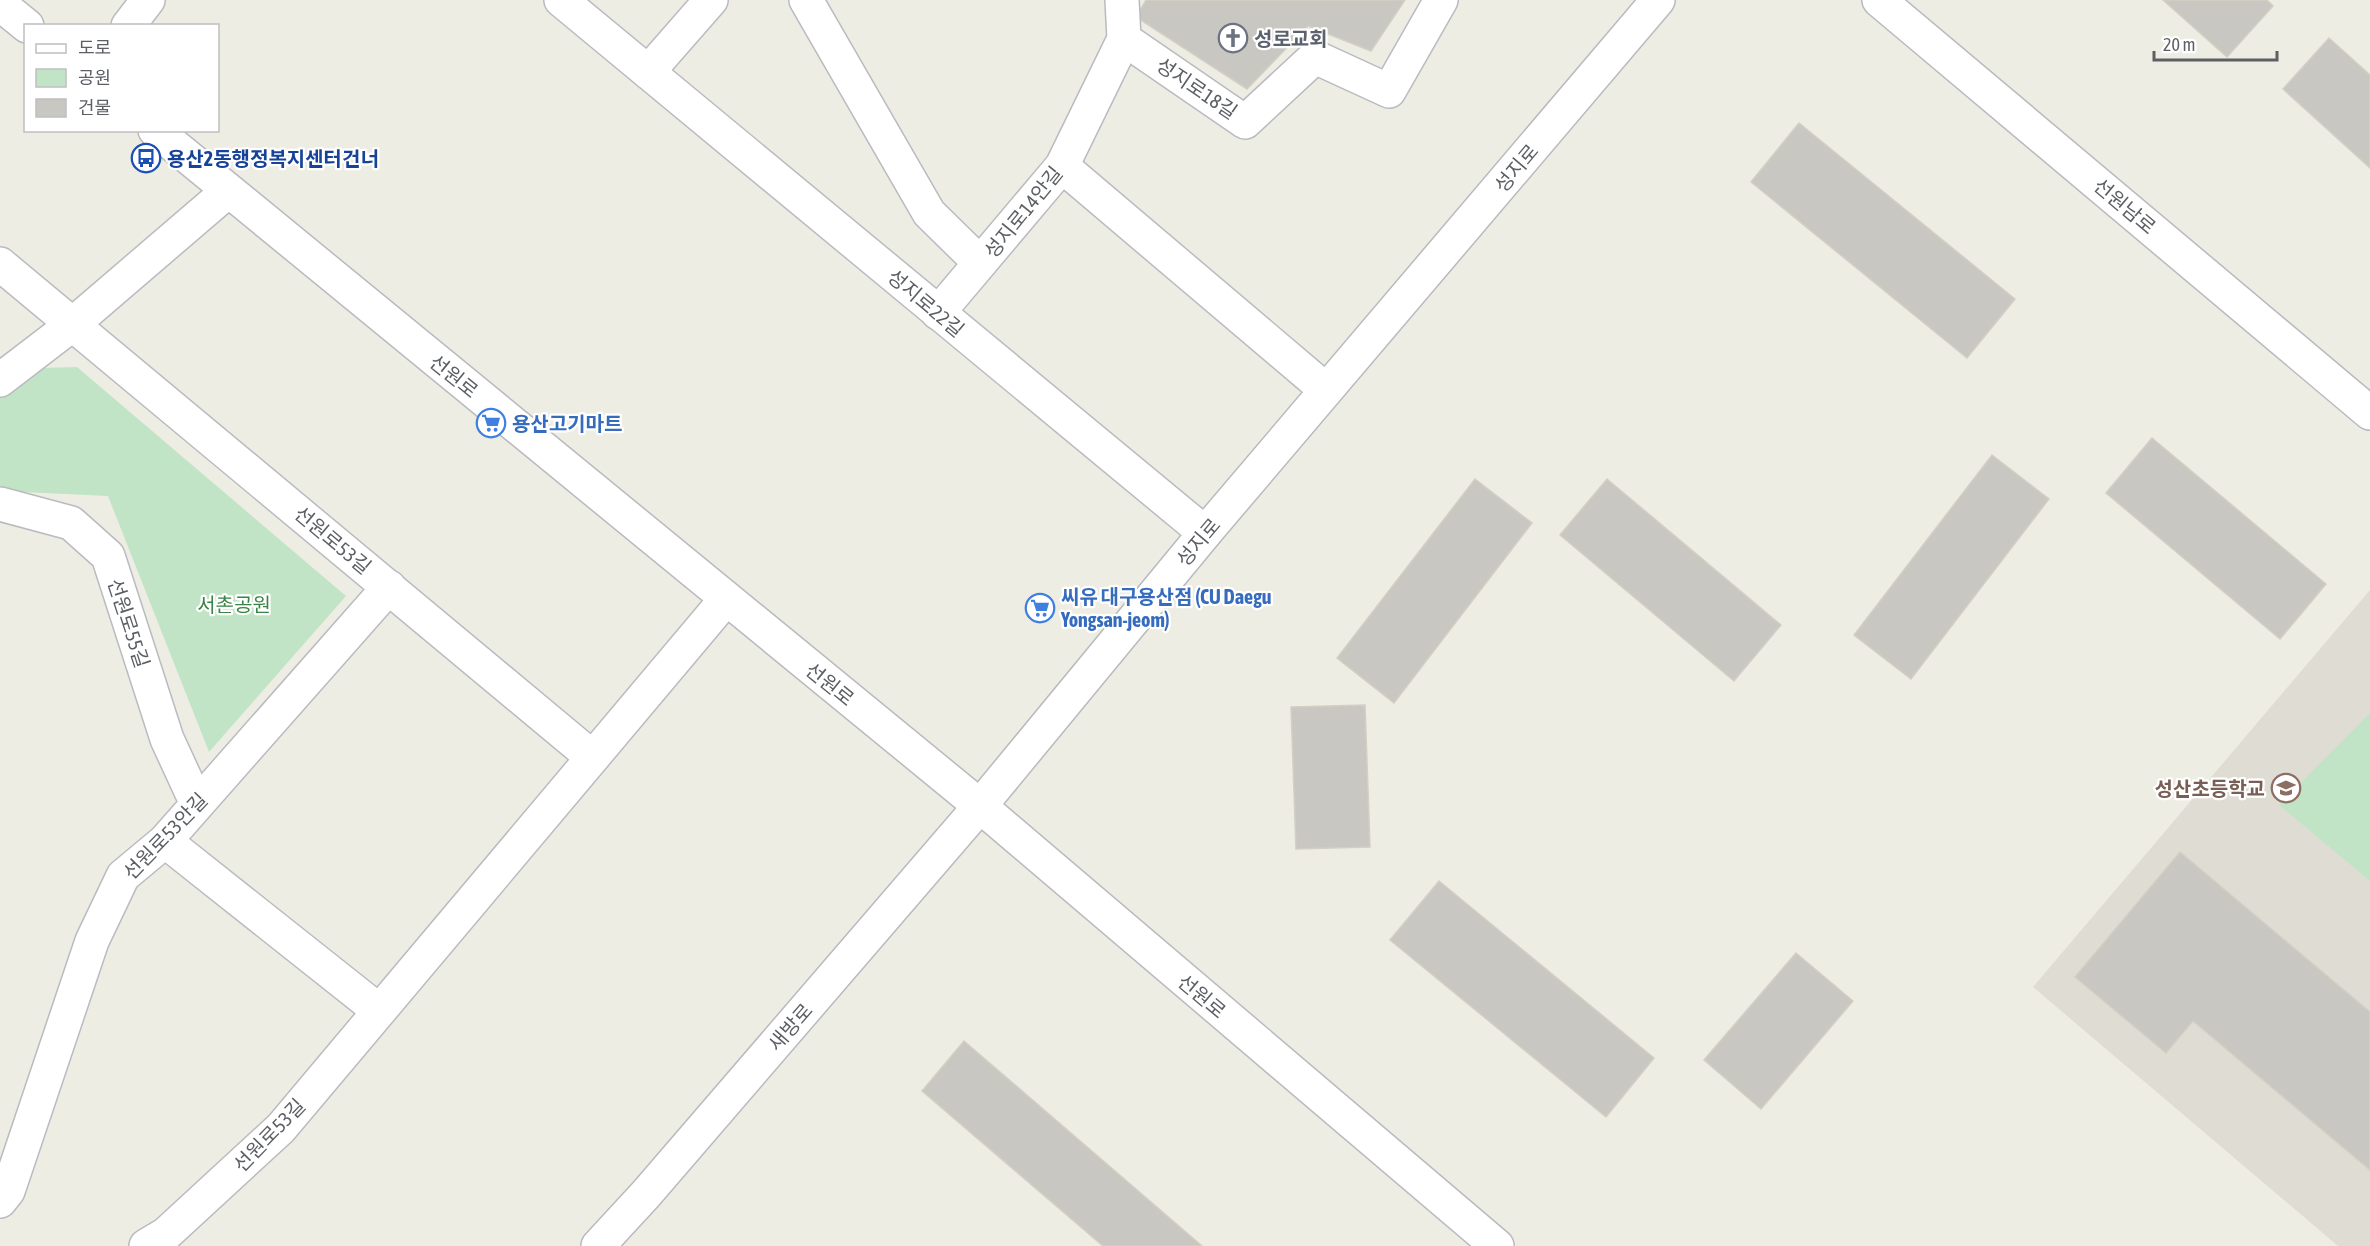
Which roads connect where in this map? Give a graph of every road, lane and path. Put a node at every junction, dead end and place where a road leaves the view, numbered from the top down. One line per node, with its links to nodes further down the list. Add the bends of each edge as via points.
1 (148, 0): 11 (street)
2 (561, 0): 13 (street, 성지로22길)
3 (711, 0): 13 (street)
4 (806, 0): 17 (street, via 929,213)
5 (1122, 0): 12 (street, 성지로14안길)
6 (1441, 0): 12 (street, 성지로18길, via 1389,91 1315,57 1245,122)
7 (1658, 0): 22 (street, 성지로)
8 (1879, 0): 23 (street, 선원남로)
9 (0, 4): 10 (street)
10 (25, 24)
11 (130, 24)
12 (1124, 39): 15 (street, 성지로14안길)
13 (648, 72): 19 (street, 성지로22길)
14 (157, 132): 16 (street, 선원로)
15 (1062, 166): 17 (street, 성지로14안길); 22 (street)
16 (228, 191): 20 (street); 27 (street, 선원로)
17 (980, 263): 19 (street, 성지로14안길)
18 (0, 264): 20 (street, 선원로53길)
19 (938, 313): 25 (street, 성지로22길)
20 (73, 324): 21 (street); 26 (street, 선원로53길)
21 (0, 380)
22 (1326, 390): 25 (street, 성지로)
23 (2370, 413)
24 (0, 504): 29 (street, 선원로55길, via 71,523 108,556 167,739)
25 (1205, 533): 30 (street, 성지로)
26 (389, 587): 28 (street, 선원로53길); 29 (street, 선원로53안길)
27 (726, 599): 28 (street, 선원로53길); 30 (street, 선원로)
28 (592, 757): 32 (street, 선원로53길)
29 (197, 804): 31 (street, 선원로53안길)
30 (980, 807): 35 (street, 새방로); 36 (street, 선원로)
31 (165, 841): 32 (street); 33 (street, 선원로53안길, via 123,876 92,941 8,1191)
32 (378, 1010): 34 (street, 선원로53길, via 281,1128 166,1234)
33 (0, 1201)
34 (146, 1246)
35 (598, 1246)
36 (1497, 1246)

